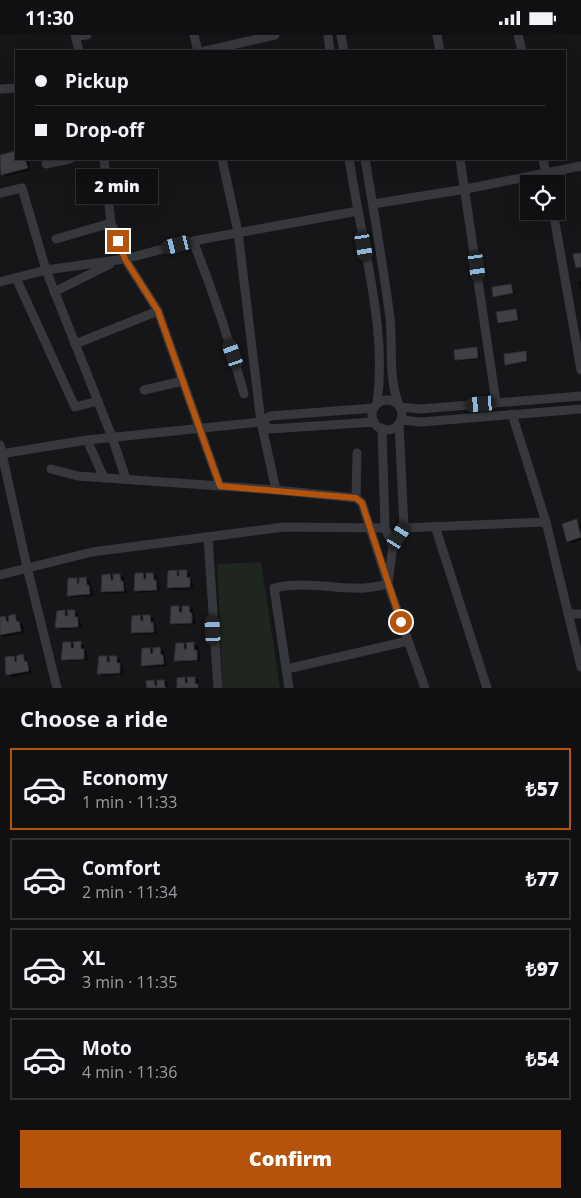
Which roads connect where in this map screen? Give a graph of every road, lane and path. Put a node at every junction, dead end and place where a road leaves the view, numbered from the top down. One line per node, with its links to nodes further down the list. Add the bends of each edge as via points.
1 (87, 35): 8 (street)
2 (194, 35): 10 (street)
3 (275, 35): 11 (street)
4 (328, 35): 12 (street)
5 (341, 35): 13 (street)
6 (437, 35): 14 (street)
7 (518, 35): 15 (street)
8 (76, 36): 9 (street)
9 (79, 50)
10 (198, 50)
11 (209, 50)
12 (330, 50)
13 (344, 50)
14 (440, 50)
15 (522, 50)
16 (15, 88): 17 (street)
17 (0, 89)
18 (65, 160): 25 (street)
19 (104, 160): 33 (street)
20 (222, 160): 34 (street)
21 (349, 160): 31 (street)
22 (365, 160): 30 (street)
23 (460, 160): 28 (street)
24 (544, 160): 27 (street)
25 (46, 164)
26 (581, 166): 27 (street)
27 (546, 173): 28 (street)
28 (466, 189): 30 (street); 50 (street)
29 (0, 193): 38 (street, via 22,188)
30 (372, 204): 52 (street, via 390,325 393,390)
31 (358, 211): 34 (street); 51 (street, via 376,308)
32 (555, 220): 44 (street)
33 (111, 223): 35 (street); 37 (street)
34 (238, 232): 36 (street); 55 (street)
35 (56, 239)
36 (193, 241): 37 (street); 47 (street)
37 (122, 259): 38 (street); 41 (street); 42 (street)
38 (46, 270): 39 (street); 41 (street)
39 (16, 278): 40 (street); 49 (street, via 75,407)
40 (0, 282)
41 (54, 292): 43 (street)
42 (158, 311): 43 (street); 45 (street)
43 (75, 344): 49 (street)
44 (581, 369)
45 (183, 381): 46 (street); 58 (street)
46 (144, 390)
47 (244, 394)
48 (581, 396): 50 (street)
49 (98, 401): 59 (street)
50 (496, 403): 52 (street, via 420,409)
51 (375, 406): 52 (street, via 391,400); 55 (street, via 270,416); 57 (street, via 372,417)
52 (399, 406): 56 (street)
53 (581, 409): 54 (street)
54 (512, 414): 56 (street); 69 (street)
55 (261, 422): 57 (street, via 270,429); 58 (street); 67 (street)
56 (400, 422): 57 (street, via 391,429); 72 (street)
57 (378, 425): 73 (street)
58 (200, 428): 59 (street); 66 (street)
59 (112, 437): 60 (street); 65 (street)
60 (87, 439): 61 (street); 64 (street)
61 (1, 450): 76 (street)
62 (357, 453): 68 (street)
63 (51, 469): 64 (street)
64 (104, 478): 65 (street)
65 (126, 479): 66 (street)
66 (220, 486): 67 (street)
67 (276, 490): 68 (street)
68 (356, 498): 71 (street, via 362,503)
69 (546, 522): 70 (street); 79 (street)
70 (435, 526): 72 (street); 88 (street)
71 (370, 528): 73 (street); 74 (street, via 284,527); 78 (street)
72 (404, 528): 75 (street)
73 (385, 529): 75 (street)
74 (208, 537): 76 (street, via 92,552); 85 (street)
75 (394, 545): 78 (street)
76 (27, 567): 77 (street); 84 (street)
77 (0, 575)
78 (388, 584): 81 (street); 83 (street, via 359,589 318,585 274,588)
79 (568, 614): 80 (street); 82 (street)
80 (581, 614)
81 (408, 641): 83 (street); 87 (street)
82 (581, 667)
83 (287, 669): 86 (street)
84 (57, 688)
85 (218, 688)
86 (289, 688)
87 (425, 688)
88 (487, 688)

